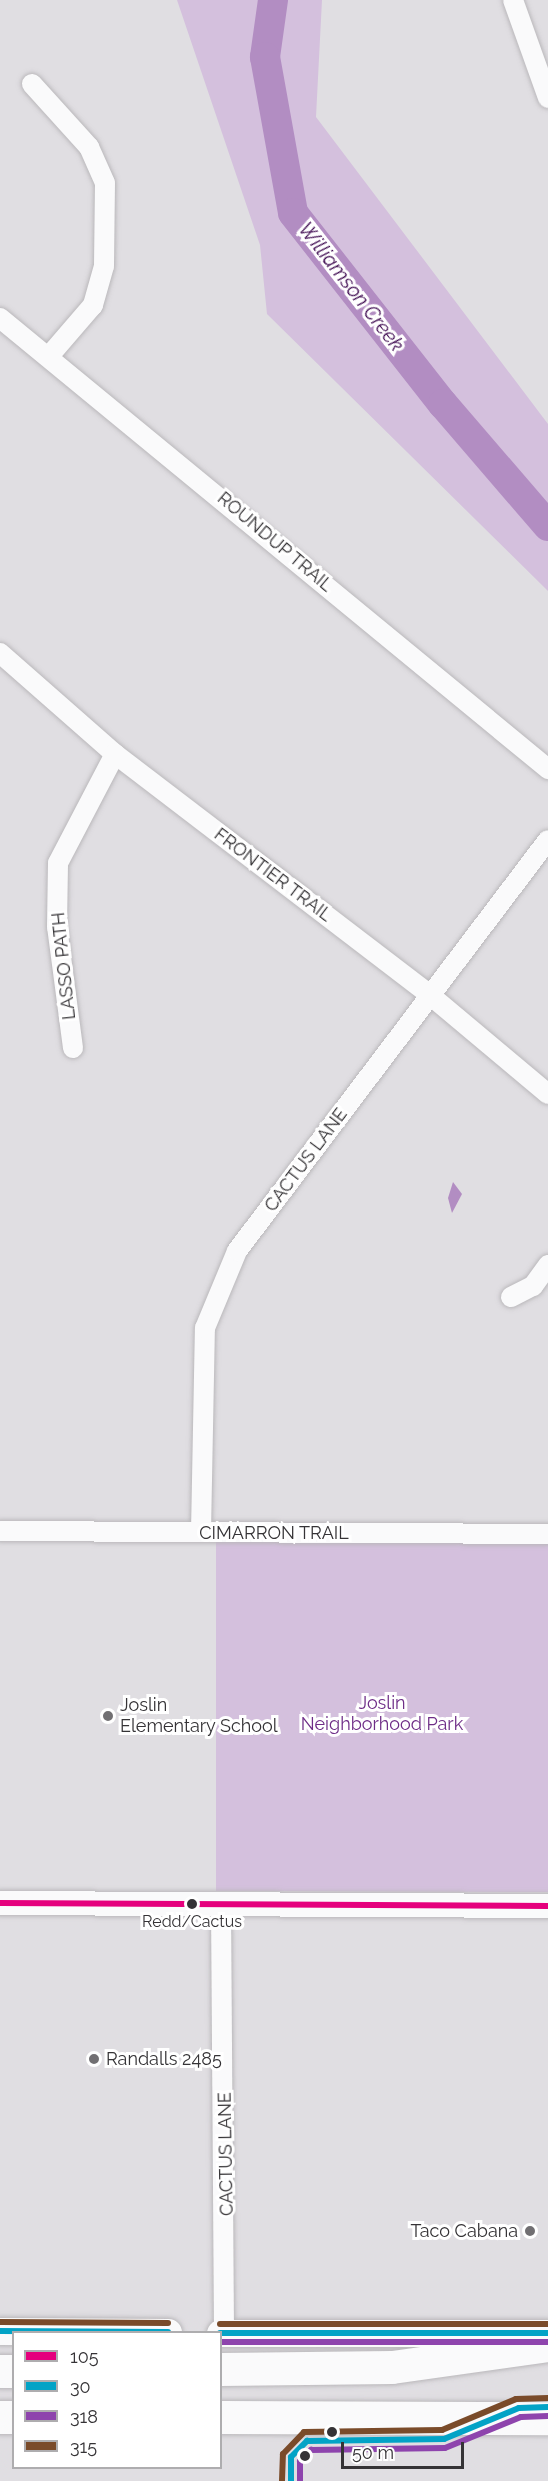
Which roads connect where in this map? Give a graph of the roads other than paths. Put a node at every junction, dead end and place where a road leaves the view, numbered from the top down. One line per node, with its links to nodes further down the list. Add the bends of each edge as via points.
1 (513, 0): 3 (street)
2 (32, 84): 5 (street, via 89,147 105,183 104,266 93,305)
3 (548, 98)
4 (0, 318): 5 (street, ROUNDUP TRAIL)
5 (50, 355): 8 (street, ROUNDUP TRAIL)
6 (0, 653): 7 (street, FRONTIER TRAIL)
7 (115, 754): 10 (street, FRONTIER TRAIL); 11 (street, LASSO PATH, via 58,863 57,927)
8 (548, 769)
9 (548, 840): 10 (street, CACTUS LANE)
10 (430, 995): 12 (street, FRONTIER TRAIL); 16 (street, CACTUS LANE, via 237,1251 206,1328)
11 (73, 1048)
12 (548, 1094)
13 (548, 1265): 14 (street, via 533,1286)
14 (511, 1297)
15 (0, 1531): 16 (street, CIMARRON TRAIL)
16 (201, 1532): 17 (street, CIMARRON TRAIL)
17 (548, 1534)
18 (0, 1903): 19 (street)
19 (221, 1903): 20 (street); 21 (street, CACTUS LANE)
20 (548, 1906)
21 (222, 2331)
22 (222, 2333): 23 (main road)
23 (548, 2333)
24 (548, 2345): 25 (highway, via 392,2367)
25 (222, 2369)
26 (222, 2417): 27 (highway)
27 (548, 2418)

